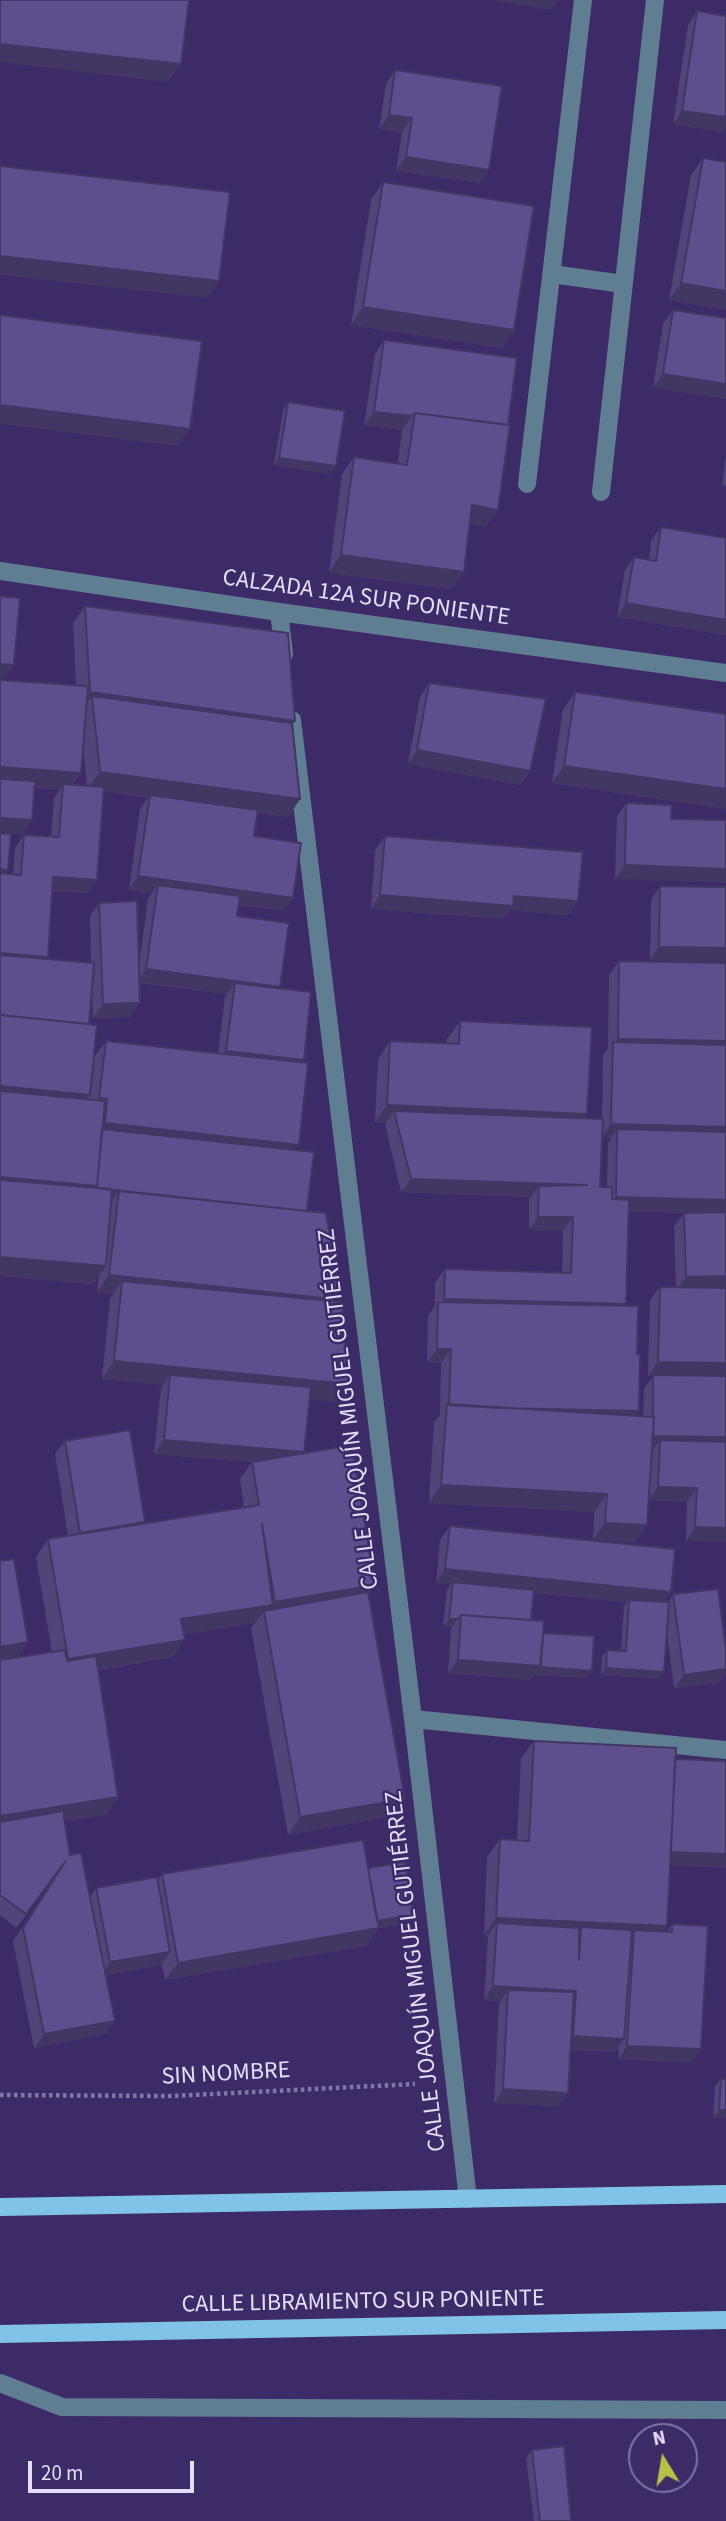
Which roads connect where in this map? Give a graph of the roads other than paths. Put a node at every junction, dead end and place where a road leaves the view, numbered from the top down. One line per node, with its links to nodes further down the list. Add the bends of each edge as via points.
1 (583, 0): 3 (street)
2 (655, 0): 4 (street)
3 (552, 274): 4 (street); 5 (street)
4 (623, 284): 6 (street)
5 (527, 484)
6 (601, 492)
7 (0, 571): 8 (street, CALZADA 12A SUR PONIENTE)
8 (279, 612): 9 (street); 10 (street, CALZADA 12A SUR PONIENTE)
9 (285, 667)
10 (726, 673)
11 (290, 708): 12 (street, CALLE JOAQUÍN MIGUEL GUTIÉRREZ)
12 (413, 1719): 13 (street); 15 (street, CALLE JOAQUÍN MIGUEL GUTIÉRREZ)
13 (726, 1750)
14 (726, 2194): 15 (main road)
15 (468, 2199): 16 (main road)
16 (0, 2207)
17 (726, 2320): 18 (main road, CALLE LIBRAMIENTO SUR PONIENTE)
18 (0, 2334)
19 (0, 2383): 20 (street, via 62,2407)
20 (726, 2410)

